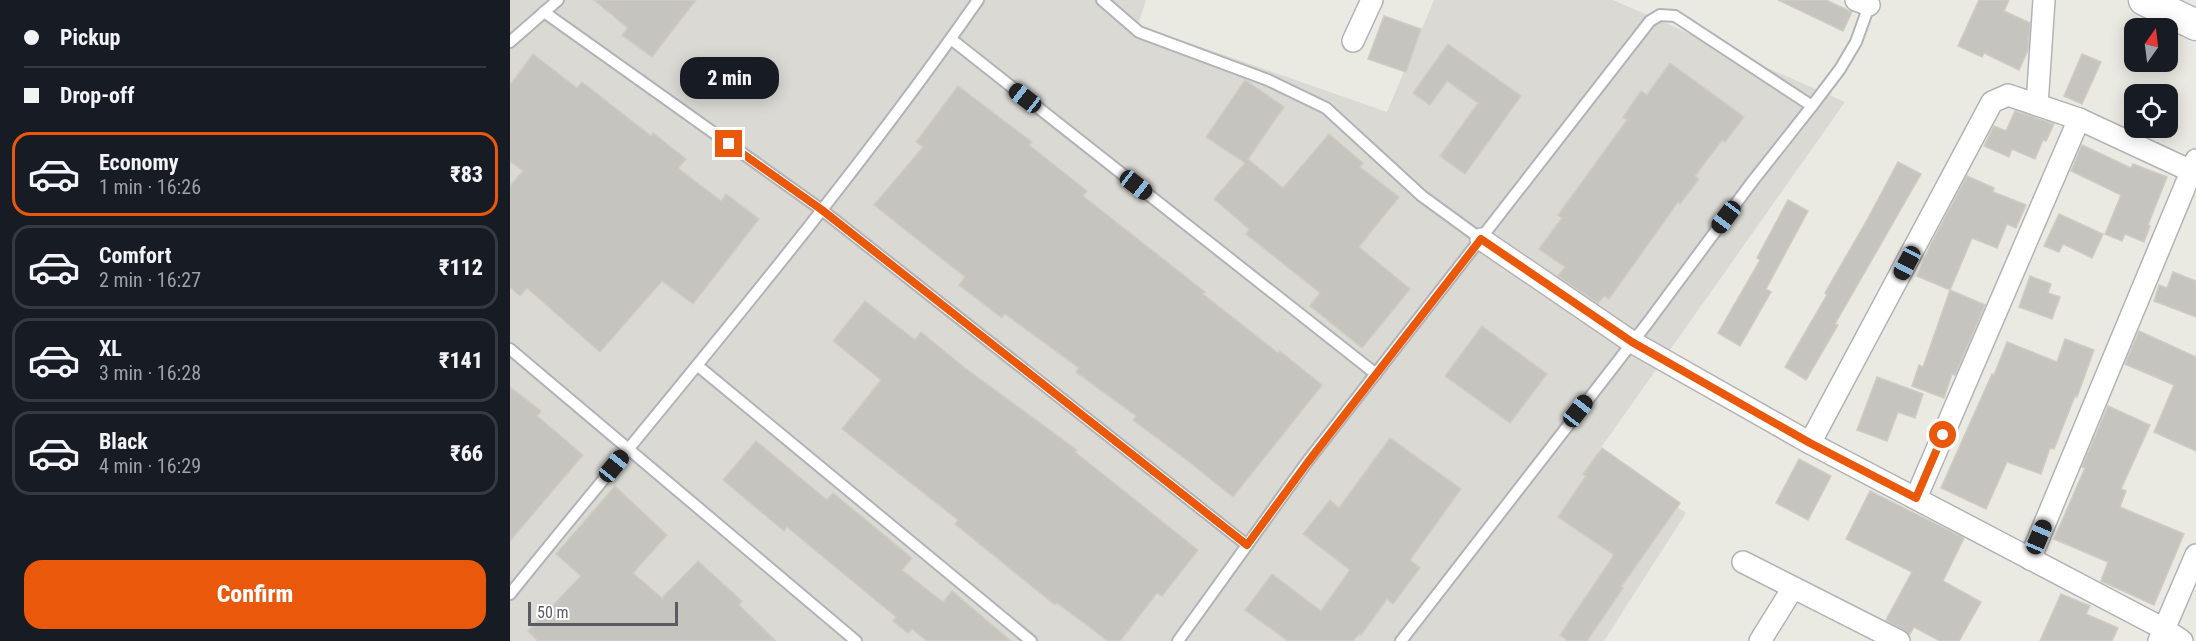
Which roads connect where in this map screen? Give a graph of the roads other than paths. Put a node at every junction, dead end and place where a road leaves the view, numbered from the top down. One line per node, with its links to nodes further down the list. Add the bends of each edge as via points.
1 (558, 0): 8 (lane)
2 (978, 0): 10 (lane)
3 (1102, 0): 18 (lane, via 1139,32 1268,80 1326,108 1422,196)
4 (1372, 0): 11 (street)
5 (2044, 0): 13 (street)
6 (2144, 0): 9 (street)
7 (1865, 2): 14 (lane, via 1851,51)
8 (544, 12): 12 (lane); 17 (lane)
9 (2196, 25)
10 (951, 39): 17 (lane); 22 (lane)
11 (1353, 41)
12 (510, 42)
13 (2037, 105): 15 (street); 23 (street, via 2008,95 1992,102)
14 (1812, 106): 18 (lane, via 1675,16 1660,15 1650,21); 19 (lane)
15 (2079, 119): 16 (street); 25 (street)
16 (2192, 175): 28 (street)
17 (822, 210): 21 (lane); 26 (lane)
18 (1481, 239): 19 (street); 22 (lane)
19 (1632, 342): 23 (street); 36 (lane)
20 (510, 349): 24 (lane)
21 (698, 366): 24 (lane); 34 (lane)
22 (1376, 374): 26 (lane)
23 (1810, 443): 25 (street)
24 (628, 448): 31 (lane); 33 (lane)
25 (1916, 498): 28 (street)
26 (1247, 545): 35 (lane)
27 (2196, 555): 32 (street)
28 (2030, 559): 32 (street)
29 (1743, 562): 30 (street)
30 (1793, 588): 37 (street); 38 (street)
31 (510, 594)
32 (2162, 635): 39 (street)
33 (856, 641)
34 (1031, 641)
35 (1178, 641)
36 (1401, 641)
37 (1760, 641)
38 (1899, 641)
39 (2182, 641)

